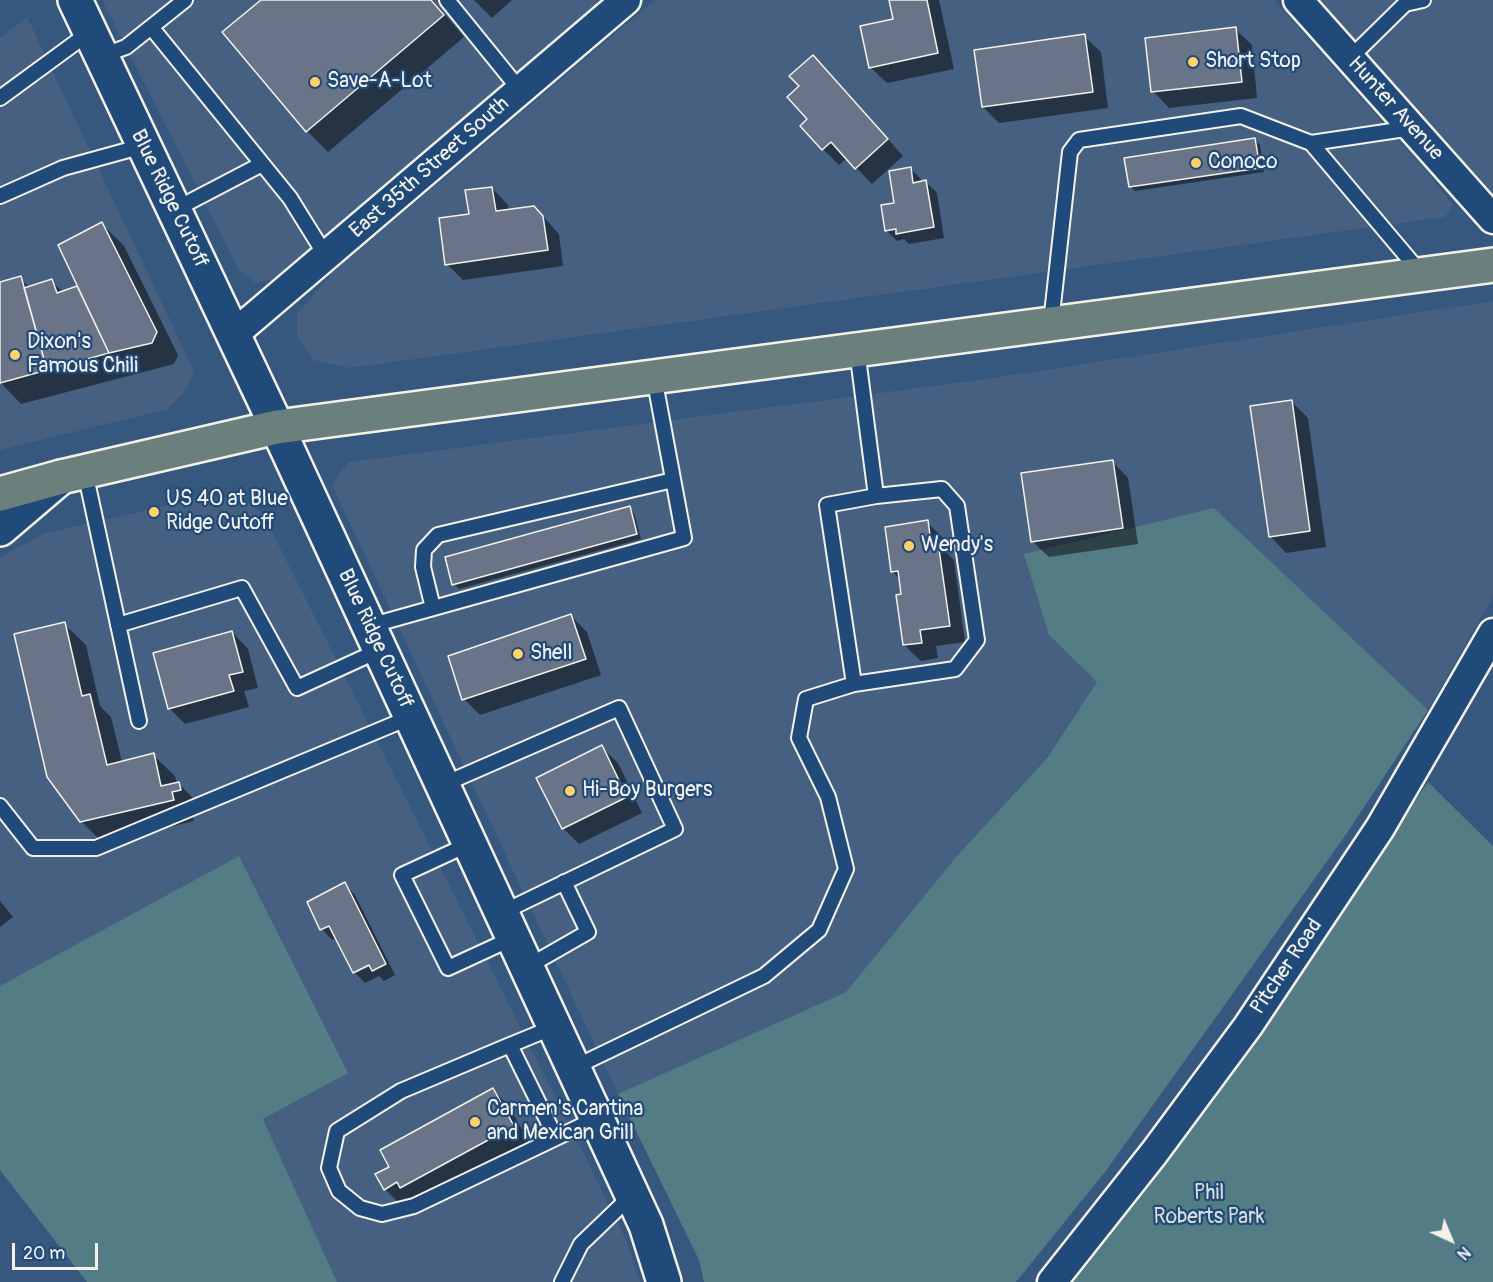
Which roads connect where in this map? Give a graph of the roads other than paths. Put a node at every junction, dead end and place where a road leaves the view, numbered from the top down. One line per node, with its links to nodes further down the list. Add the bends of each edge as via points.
1 (185, 0): 7 (lane)
2 (447, 0): 9 (lane)
3 (626, 0): 9 (street, East 35th Street South)
4 (1298, 0): 8 (street, Hunter Avenue)
5 (1423, 0): 8 (lane, via 1405,4)
6 (87, 19): 7 (lane, via 126,46); 10 (lane); 13 (main road, Blue Ridge Cutoff)
7 (151, 27): 14 (lane)
8 (1350, 58): 11 (street, Hunter Avenue)
9 (520, 90): 18 (street, East 35th Street South)
10 (0, 98)
11 (1412, 128): 12 (lane); 17 (street, Hunter Avenue)
12 (1311, 142): 20 (lane); 21 (lane, via 1241,116 1079,140 1070,152)
13 (143, 146): 15 (lane, via 63,168); 16 (main road, Blue Ridge Cutoff)
14 (262, 164): 16 (lane); 18 (lane, via 290,198)
15 (0, 196)
16 (174, 210): 22 (main road, Blue Ridge Cutoff)
17 (1493, 219)
18 (326, 256): 22 (street, East 35th Street South)
19 (1493, 265): 20 (main road)
20 (1422, 274): 21 (main road)
21 (1050, 324): 23 (main road)
22 (233, 335): 25 (main road, Blue Ridge Cutoff)
23 (857, 350): 24 (main road); 29 (lane)
24 (654, 377): 25 (main road); 27 (lane)
25 (277, 427): 26 (main road); 34 (main road, Blue Ridge Cutoff)
26 (73, 475): 28 (main road); 30 (main road); 32 (lane)
27 (673, 480): 31 (lane, via 684,538); 31 (lane, via 438,535 424,550 423,567)
28 (0, 494)
29 (876, 496): 35 (lane, via 827,505); 35 (lane, via 942,489 957,506 978,640 955,669)
30 (0, 529)
31 (433, 608): 34 (lane)
32 (118, 625): 34 (lane, via 242,588 297,688); 37 (lane)
33 (1493, 633): 52 (street, Pitcher Road, via 1380,828 1248,1026)
34 (374, 638): 36 (main road, Blue Ridge Cutoff)
35 (854, 684): 46 (lane, via 806,699 799,738 828,797 846,869 819,930 764,976)
36 (411, 717): 38 (main road, Blue Ridge Cutoff); 39 (lane, via 96,848 33,848)
37 (138, 721)
38 (442, 785): 40 (main road, Blue Ridge Cutoff); 41 (lane, via 619,708 675,829)
39 (0, 806)
40 (470, 844): 42 (main road, Blue Ridge Cutoff); 42 (lane, via 402,875 448,968)
41 (564, 882): 42 (lane); 43 (lane, via 588,932)
42 (507, 925): 43 (main road, Blue Ridge Cutoff)
43 (527, 967): 44 (main road, Blue Ridge Cutoff)
44 (554, 1027): 45 (lane); 46 (main road, Blue Ridge Cutoff)
45 (510, 1046): 48 (lane); 48 (lane, via 400,1091 337,1131 329,1168 339,1191 360,1208 382,1214 393,1212 414,1206)
46 (573, 1068): 47 (main road, Blue Ridge Cutoff)
47 (597, 1118): 48 (lane); 49 (main road, Blue Ridge Cutoff)
48 (556, 1138)
49 (632, 1195): 50 (lane, via 581,1244); 51 (main road, Blue Ridge Cutoff)
50 (562, 1282)
51 (664, 1282)
52 (1052, 1282)

